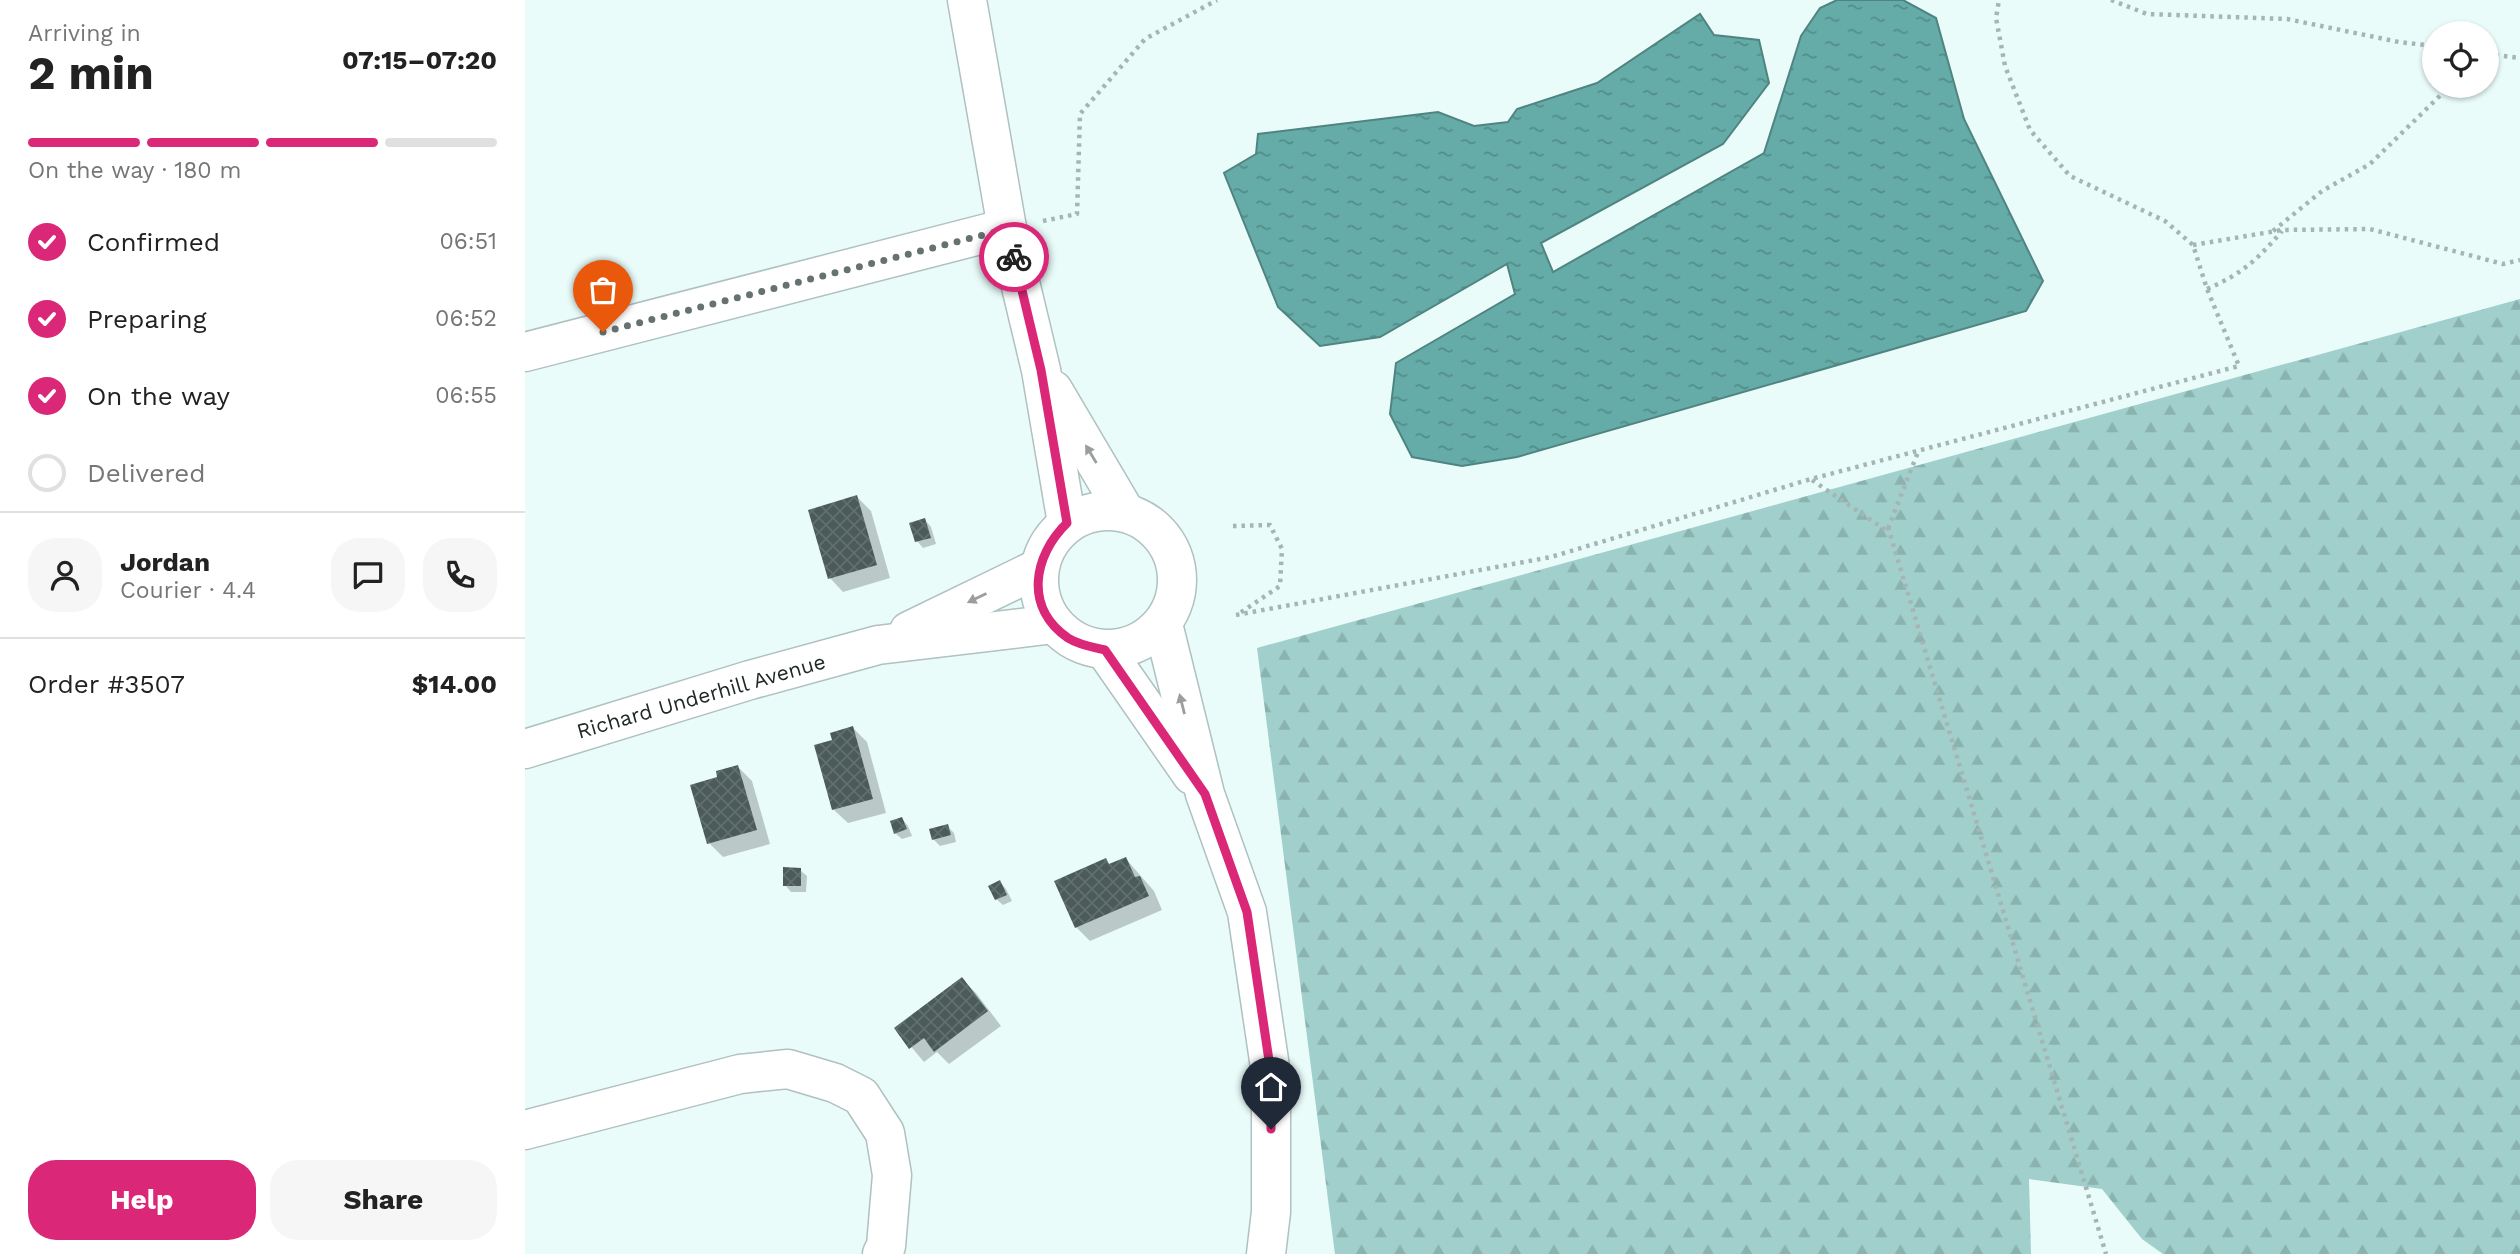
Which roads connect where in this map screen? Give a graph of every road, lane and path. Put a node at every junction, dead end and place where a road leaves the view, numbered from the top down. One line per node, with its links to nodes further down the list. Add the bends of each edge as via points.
1 (967, 0): 9 (street)
2 (1217, 0): 9 (path, via 1145,39 1080,114 1077,214)
3 (1999, 0): 12 (path, via 1996,18 2005,66 2030,130 2070,176 2165,220)
4 (2112, 0): 5 (path, via 2147,14 2287,19)
5 (2422, 45)
6 (2499, 55): 7 (path)
7 (2520, 58)
8 (2438, 98): 11 (path, via 2370,164 2322,191)
9 (1007, 229): 15 (street); 16 (street)
10 (2282, 230): 11 (path); 13 (path, via 2370,229 2503,264); 14 (path, via 2257,260)
11 (2273, 231): 12 (path)
12 (2193, 245): 14 (path)
13 (2520, 260)
14 (2207, 289): 17 (path, via 2238,366)
15 (525, 352)
16 (1041, 370): 19 (street, one-way to 16); 20 (street)
17 (1918, 452): 18 (path); 22 (path)
18 (1811, 480): 21 (path, via 1551,557 1237,615 1280,586 1282,550 1270,524); 22 (path, via 1887,531)
19 (1125, 512): 20 (street, via 1105,510); 25 (street, via 1147,521 1175,558 1174,604)
20 (1067, 523): 23 (street, via 1049,544)
21 (1233, 526)
22 (1888, 527): 33 (path)
23 (1039, 568): 24 (street, via 1038,588); 26 (street, Richard Underhill Avenue, one-way to 26)
24 (1053, 624): 26 (street, Richard Underhill Avenue); 27 (street, via 1068,638)
25 (1163, 624): 27 (street, via 1146,639); 29 (street, one-way to 25)
26 (879, 645): 28 (street, Richard Underhill Avenue)
27 (1105, 650): 29 (street)
28 (525, 749)
29 (1205, 794): 32 (street, via 1247,912 1271,1074 1271,1212)
30 (525, 1130): 31 (street, via 740,1074 788,1069 835,1083 860,1096 885,1133 892,1175)
31 (882, 1254)
32 (1266, 1254)
33 (2106, 1254)

